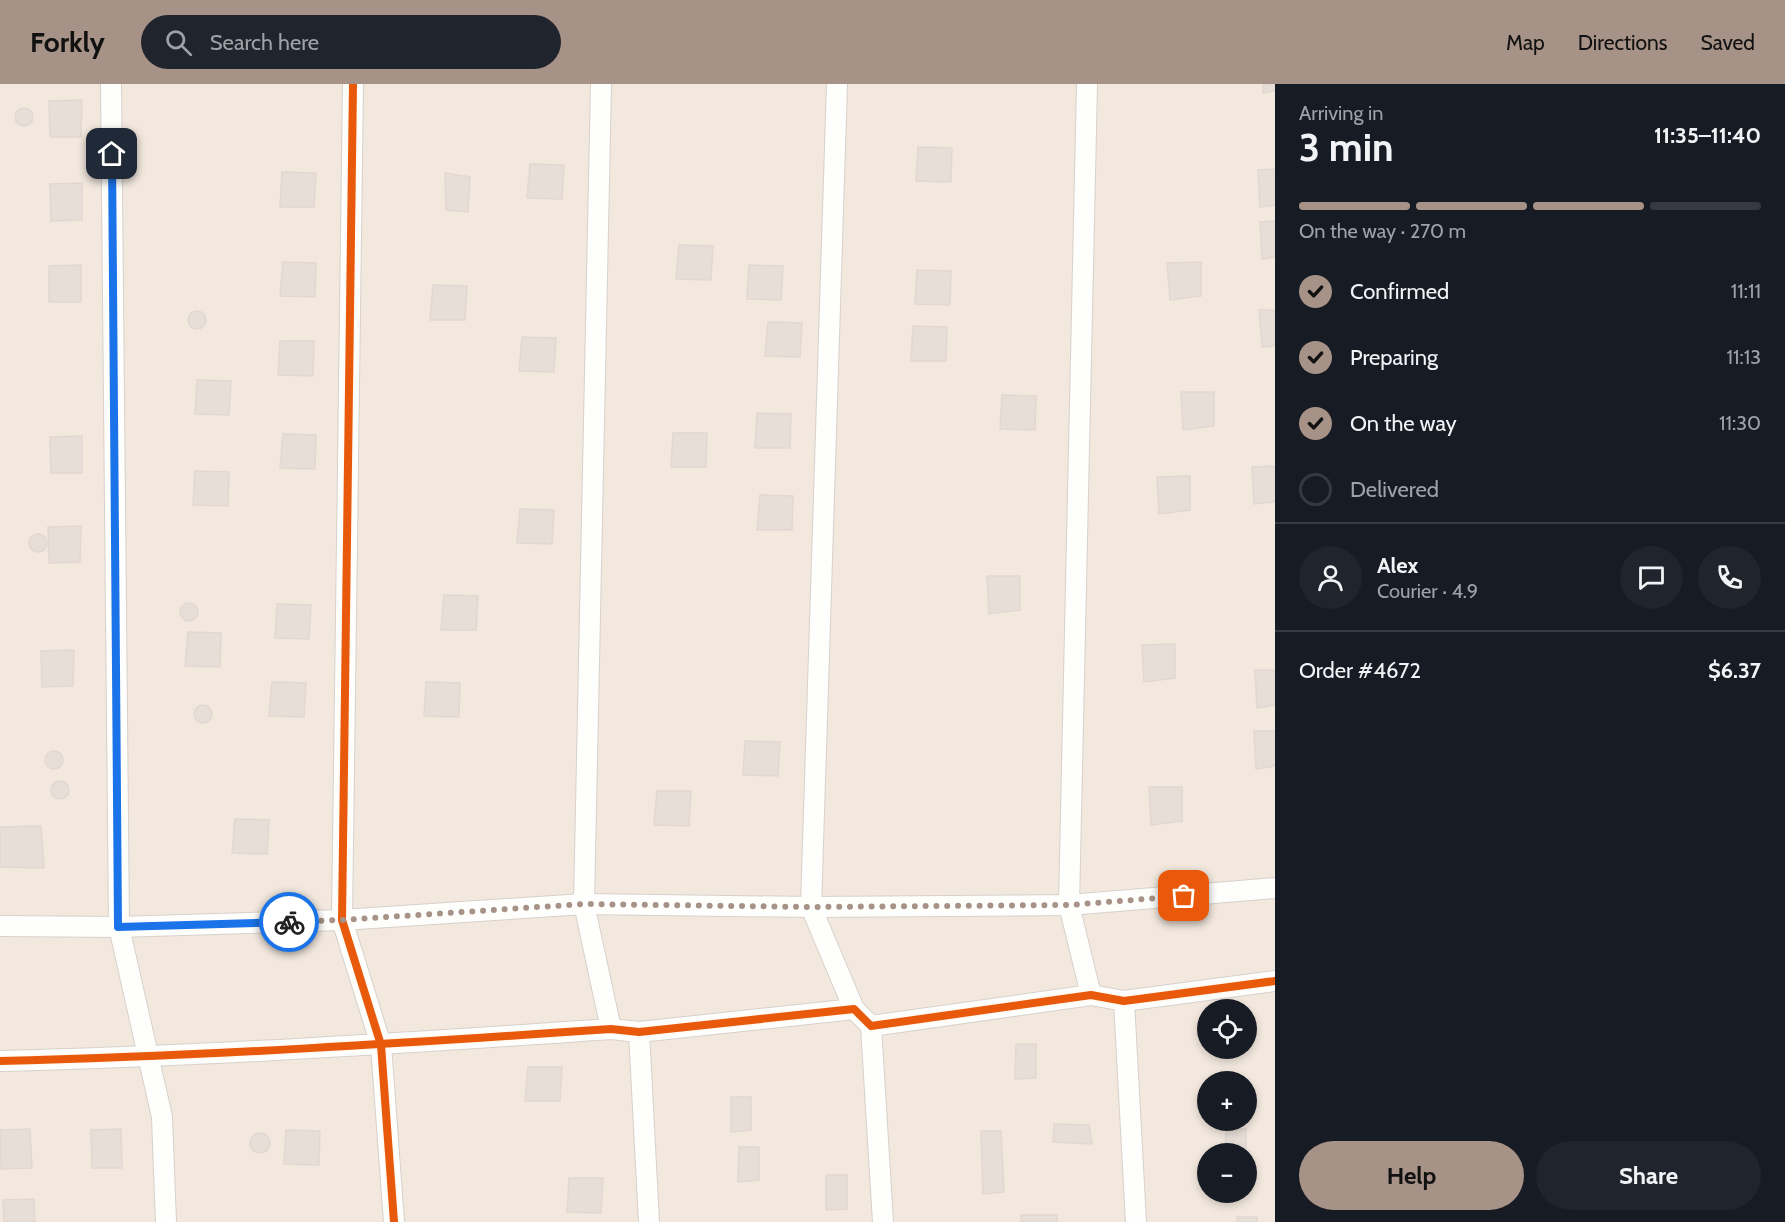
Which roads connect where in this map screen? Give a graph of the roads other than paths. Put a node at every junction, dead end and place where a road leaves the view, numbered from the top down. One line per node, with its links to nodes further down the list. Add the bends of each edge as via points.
1 (111, 84): 12 (street)
2 (353, 84): 10 (street)
3 (601, 84): 7 (street)
4 (837, 84): 9 (street)
5 (1087, 84): 8 (street)
6 (1275, 888): 8 (street)
7 (584, 904): 9 (street); 10 (street); 18 (street)
8 (1069, 905): 9 (street); 14 (street)
9 (811, 907): 16 (street)
10 (342, 920): 12 (street); 20 (street)
11 (0, 926): 12 (street)
12 (118, 927): 21 (street)
13 (1275, 981): 15 (street)
14 (1091, 995): 15 (street); 17 (street)
15 (1124, 1001): 27 (street)
16 (854, 1009): 17 (street); 19 (street)
17 (872, 1026): 26 (street)
18 (611, 1029): 19 (street); 20 (street)
19 (639, 1032): 25 (street)
20 (381, 1045): 21 (street); 24 (street)
21 (149, 1057): 22 (street); 23 (street, via 162,1117)
22 (0, 1061)
23 (166, 1222)
24 (394, 1222)
25 (649, 1222)
26 (883, 1222)
27 (1136, 1222)

